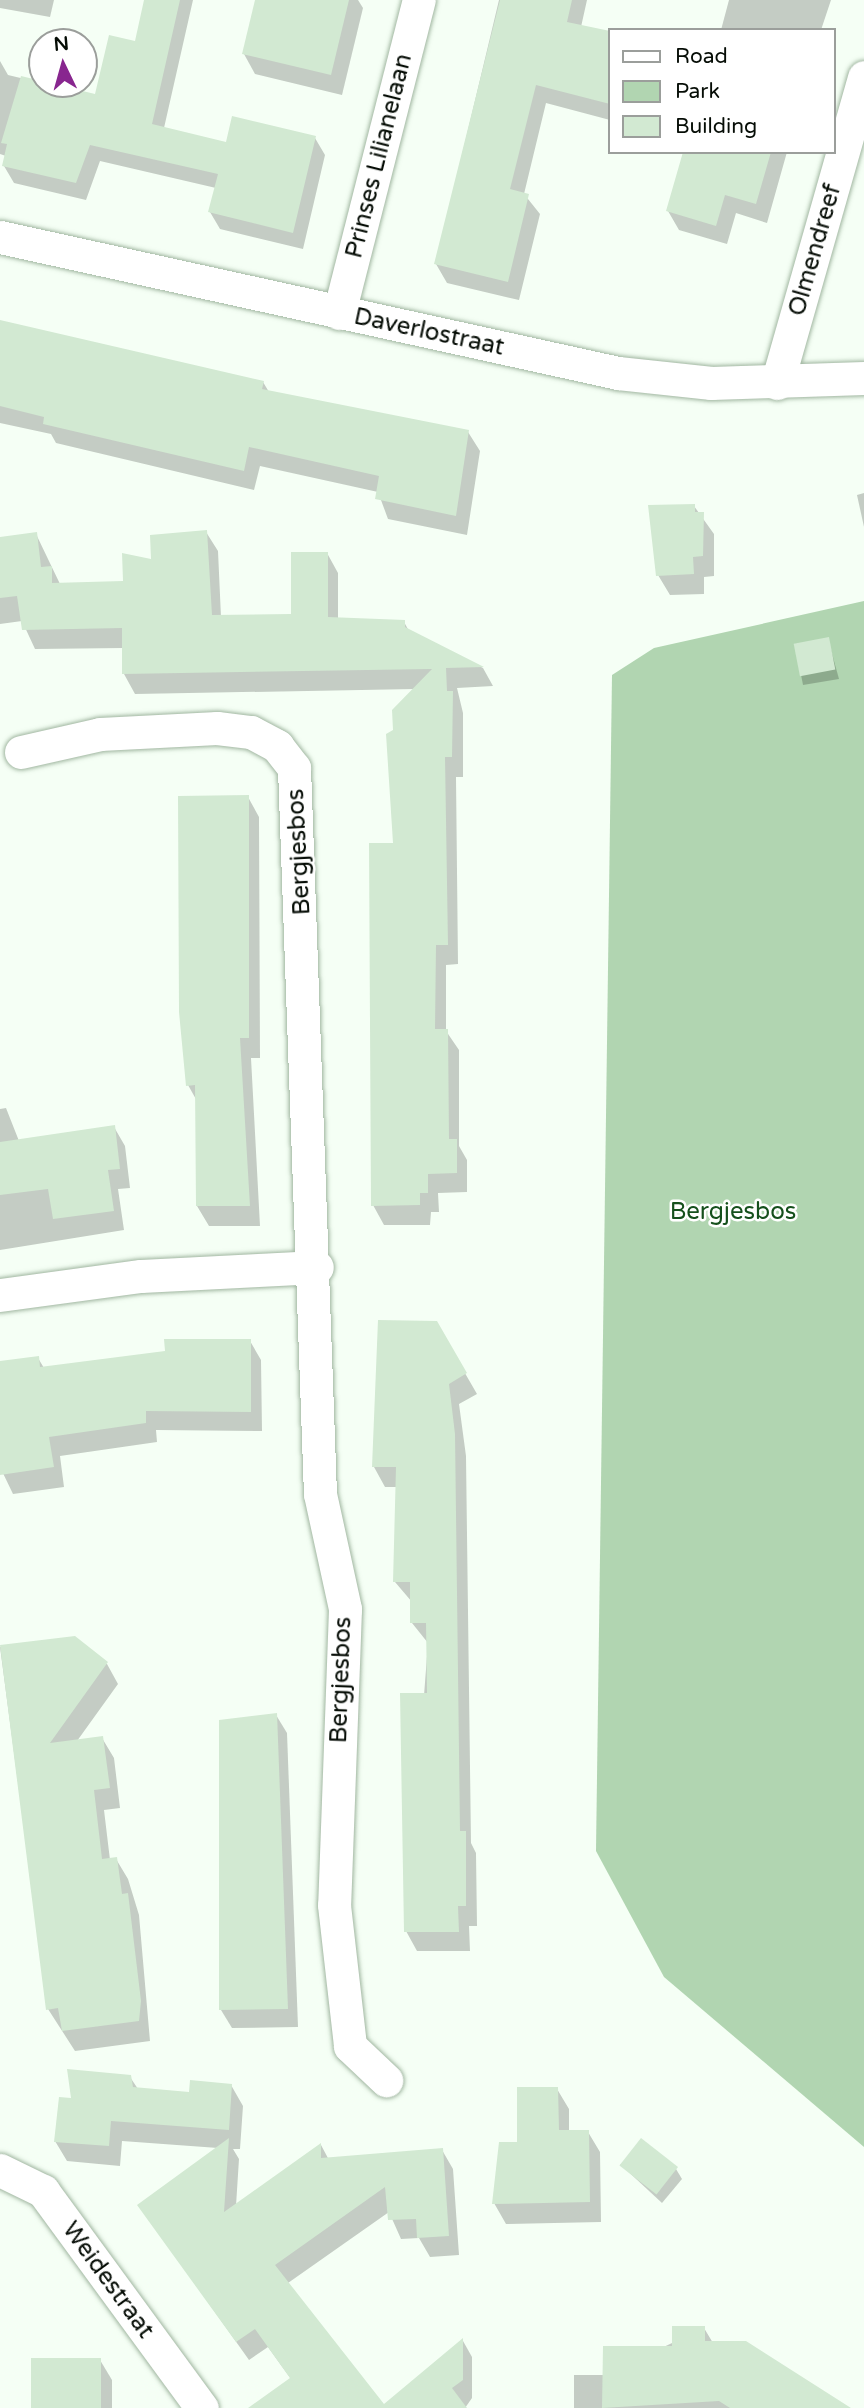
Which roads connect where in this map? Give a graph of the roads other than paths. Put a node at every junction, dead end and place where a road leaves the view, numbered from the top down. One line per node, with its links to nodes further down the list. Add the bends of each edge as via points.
1 (419, 0): 4 (street, Prinses Lilianelaan)
2 (864, 78): 6 (street, Olmendreef)
3 (0, 237): 4 (street, Daverlostraat)
4 (339, 313): 6 (street, Daverlostraat, via 618,373)
5 (864, 378): 6 (street, Daverlostraat)
6 (777, 383)
7 (21, 752): 8 (street, Bergjesbos, via 100,734 217,728 251,732 277,746 294,768)
8 (317, 1267): 9 (street, via 142,1276); 10 (street, Bergjesbos, via 320,1494 346,1637 334,1906 350,2046)
9 (0, 1295)
10 (386, 2080)
11 (0, 2170): 12 (street, Weidestraat, via 43,2191)
12 (202, 2408)

